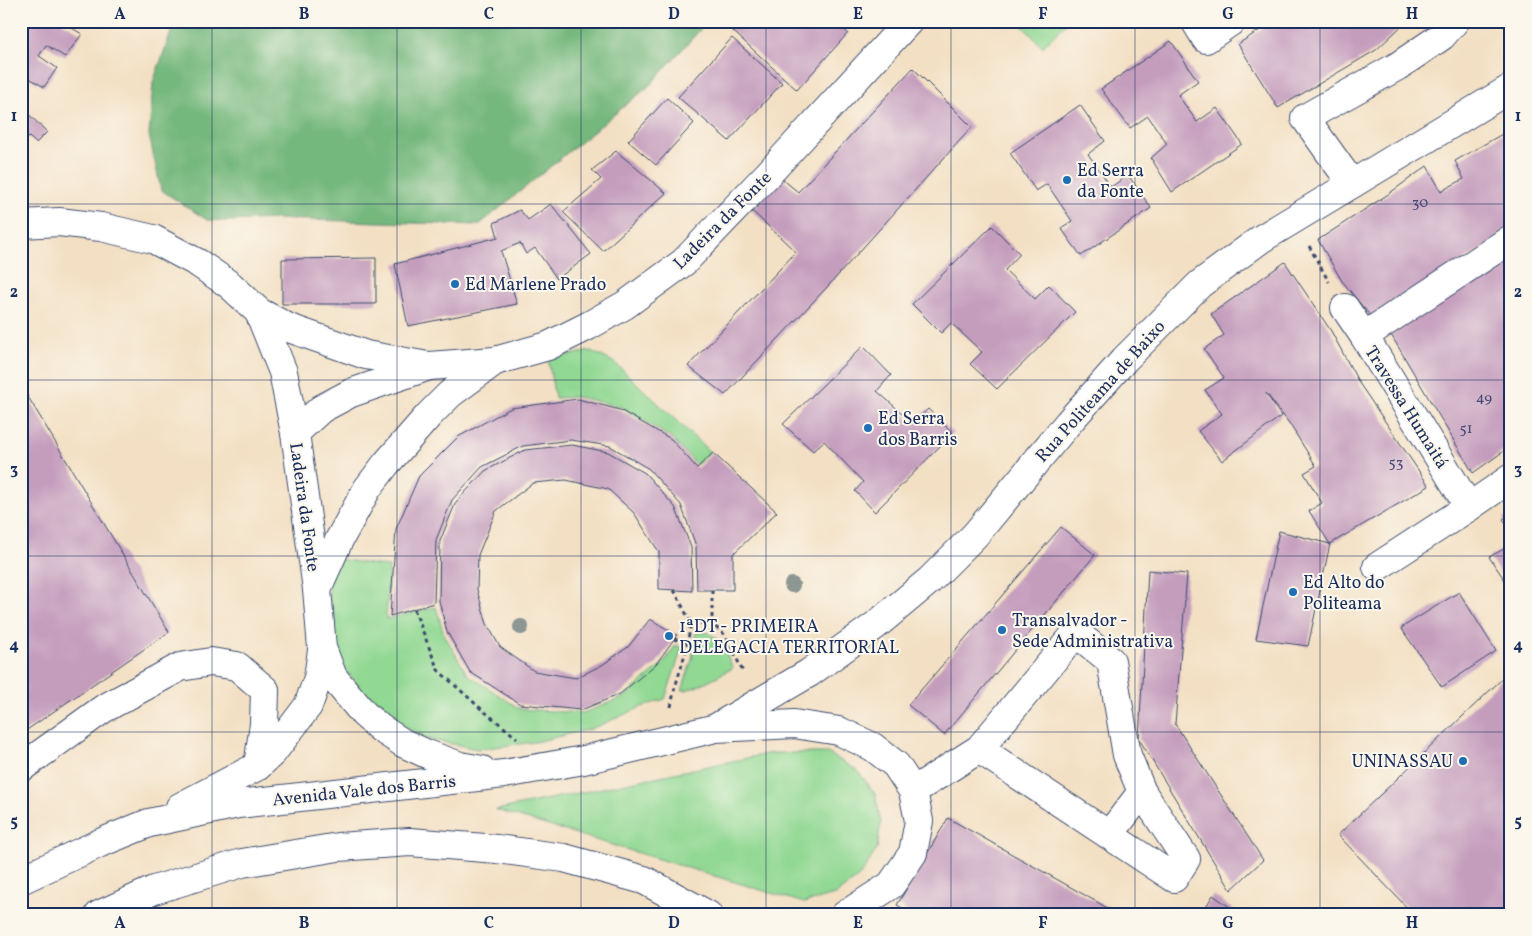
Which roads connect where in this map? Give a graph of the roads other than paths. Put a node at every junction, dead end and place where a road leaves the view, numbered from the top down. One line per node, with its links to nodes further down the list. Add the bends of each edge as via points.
1 (909, 21): 12 (street, Ladeira da Fonte, via 684,262 588,326 548,346)
2 (1195, 21): 3 (street, via 1206,39)
3 (1232, 21)
4 (1455, 21): 6 (street, via 1442,36 1398,66 1305,118)
5 (1511, 88): 6 (street, Rua Politeama de Baixo)
6 (1352, 184): 20 (street, Rua Politeama de Baixo, via 1261,239 1200,284 1125,359 974,535 930,580 868,631 808,673)
7 (21, 224): 10 (street, via 59,222 153,239 230,285)
8 (1511, 239): 11 (street)
9 (1345, 308): 11 (street, Travessa Humaitá)
10 (259, 312): 13 (street, via 289,328 366,355); 14 (street, via 283,372)
11 (1364, 336): 16 (street, Travessa Humaitá)
12 (495, 361): 13 (street, Ladeira da Fonte); 18 (street, Ladeira da Fonte, via 450,394 386,464 339,540)
13 (429, 366): 14 (street, Ladeira da Fonte, via 351,393 321,409)
14 (295, 433): 18 (street, Ladeira da Fonte)
15 (1511, 478): 16 (street)
16 (1469, 508): 17 (street)
17 (1377, 567)
18 (317, 589): 19 (street, Ladeira da Fonte)
19 (322, 648): 22 (street, Ladeira da Fonte, via 318,678 308,706 273,752); 24 (street, Ladeira da Fonte, via 332,677 380,728 427,754 460,766)
20 (716, 728): 24 (street, Avenida Vale dos Barris, via 584,760); 25 (street, via 794,724 838,731 874,747 896,765)
21 (979, 749): 25 (street); 26 (street, via 1076,633 1111,661 1127,755); 28 (street)
22 (258, 766): 23 (street, via 265,690 237,666 211,662 180,667 103,709); 27 (street, Ladeira da Fonte)
23 (21, 768)
24 (504, 774): 27 (street, Avenida Vale dos Barris, via 238,804)
25 (913, 791): 32 (street, via 919,821 913,853 891,885)
26 (1142, 792): 28 (street); 28 (street, via 1186,859 1174,878)
27 (150, 823): 29 (street, Avenida Vale dos Barris)
28 (1109, 835)
29 (21, 880)
30 (99, 915): 31 (street, via 154,890 242,863 338,847 410,842 497,848 564,858 644,880)
31 (708, 915)
32 (845, 915)

